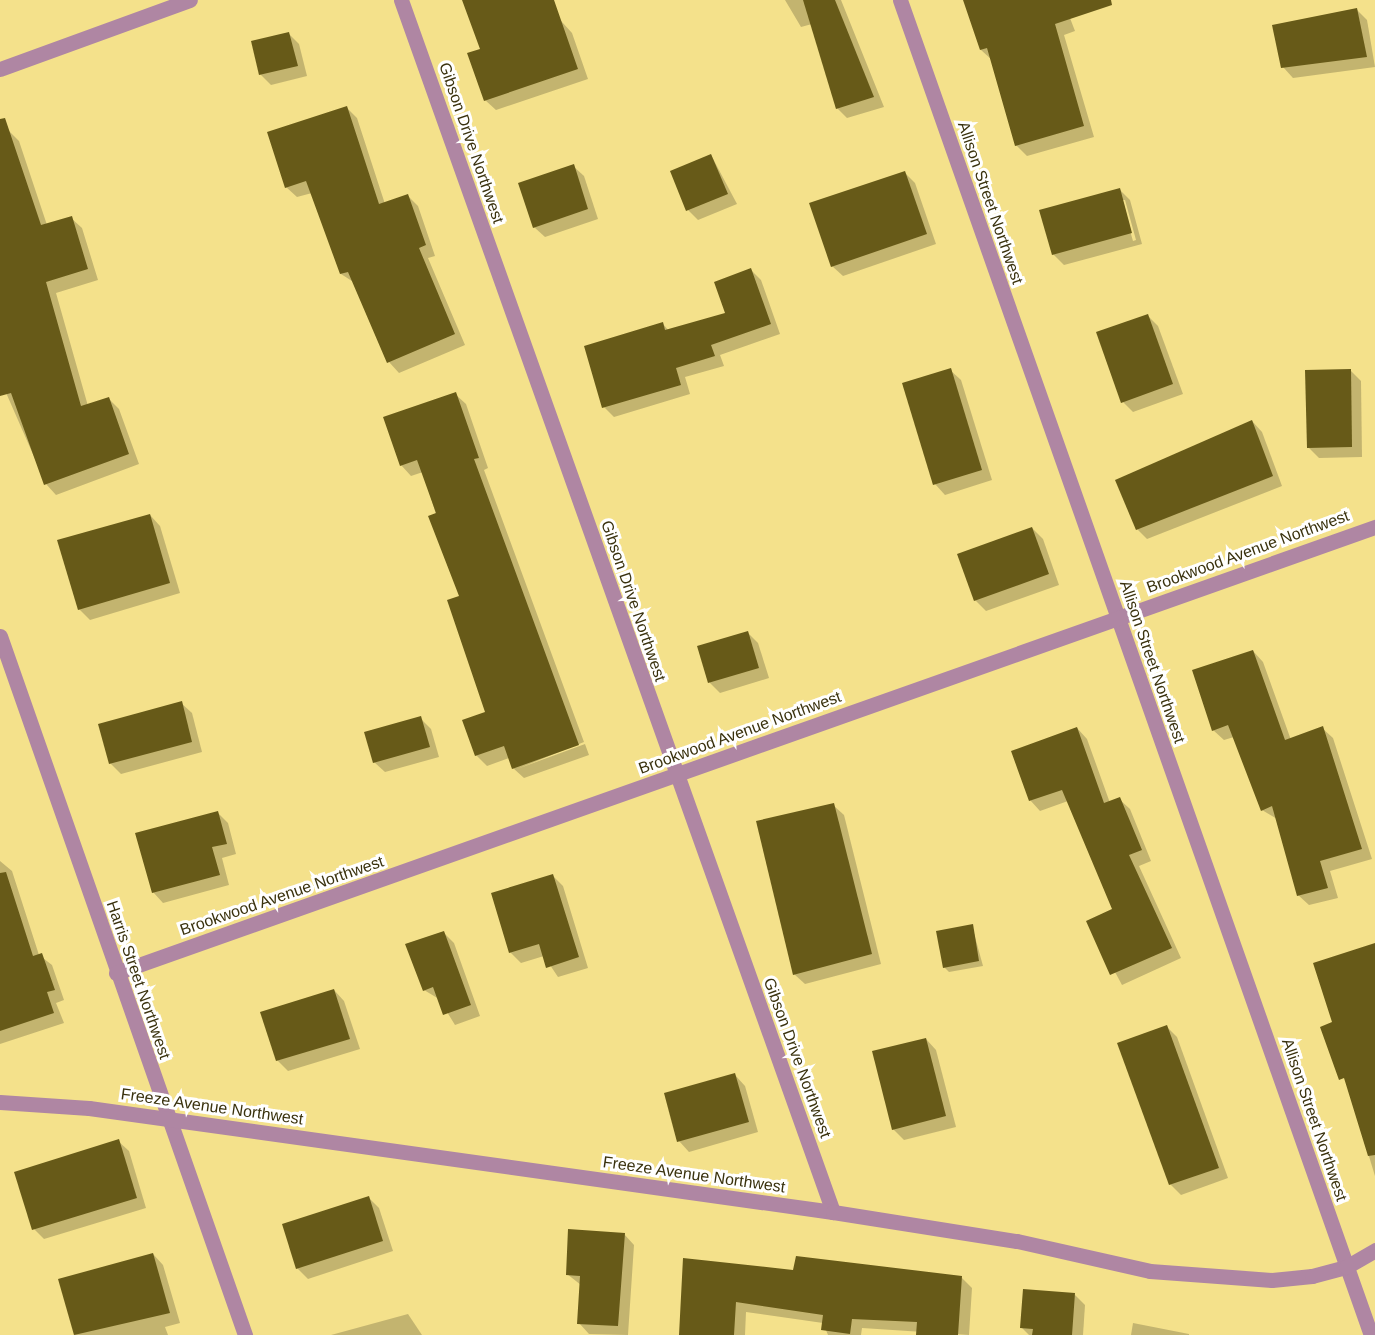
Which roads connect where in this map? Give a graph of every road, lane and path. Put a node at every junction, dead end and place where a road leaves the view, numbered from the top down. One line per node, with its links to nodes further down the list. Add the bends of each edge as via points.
1 (190, 0): 4 (street)
2 (401, 0): 8 (street, Gibson Drive Northwest)
3 (900, 0): 6 (street, Allison Street Northwest)
4 (0, 69)
5 (1375, 527): 6 (street, Brookwood Avenue Northwest)
6 (1118, 618): 8 (street, Brookwood Avenue Northwest); 14 (street, Allison Street Northwest)
7 (0, 636): 9 (street, Harris Street Northwest)
8 (676, 775): 9 (street, Brookwood Avenue Northwest); 12 (street, Gibson Drive Northwest)
9 (116, 973): 11 (street, Harris Street Northwest)
10 (0, 1102): 11 (street, Freeze Avenue Northwest)
11 (168, 1119): 12 (street, Freeze Avenue Northwest); 15 (street, Harris Street Northwest)
12 (833, 1212): 14 (street, Freeze Avenue Northwest, via 1017,1241 1150,1270 1272,1280)
13 (1375, 1250): 14 (street, Freeze Avenue Northwest)
14 (1347, 1267): 16 (street, Allison Street Northwest)
15 (245, 1335)
16 (1371, 1335)

